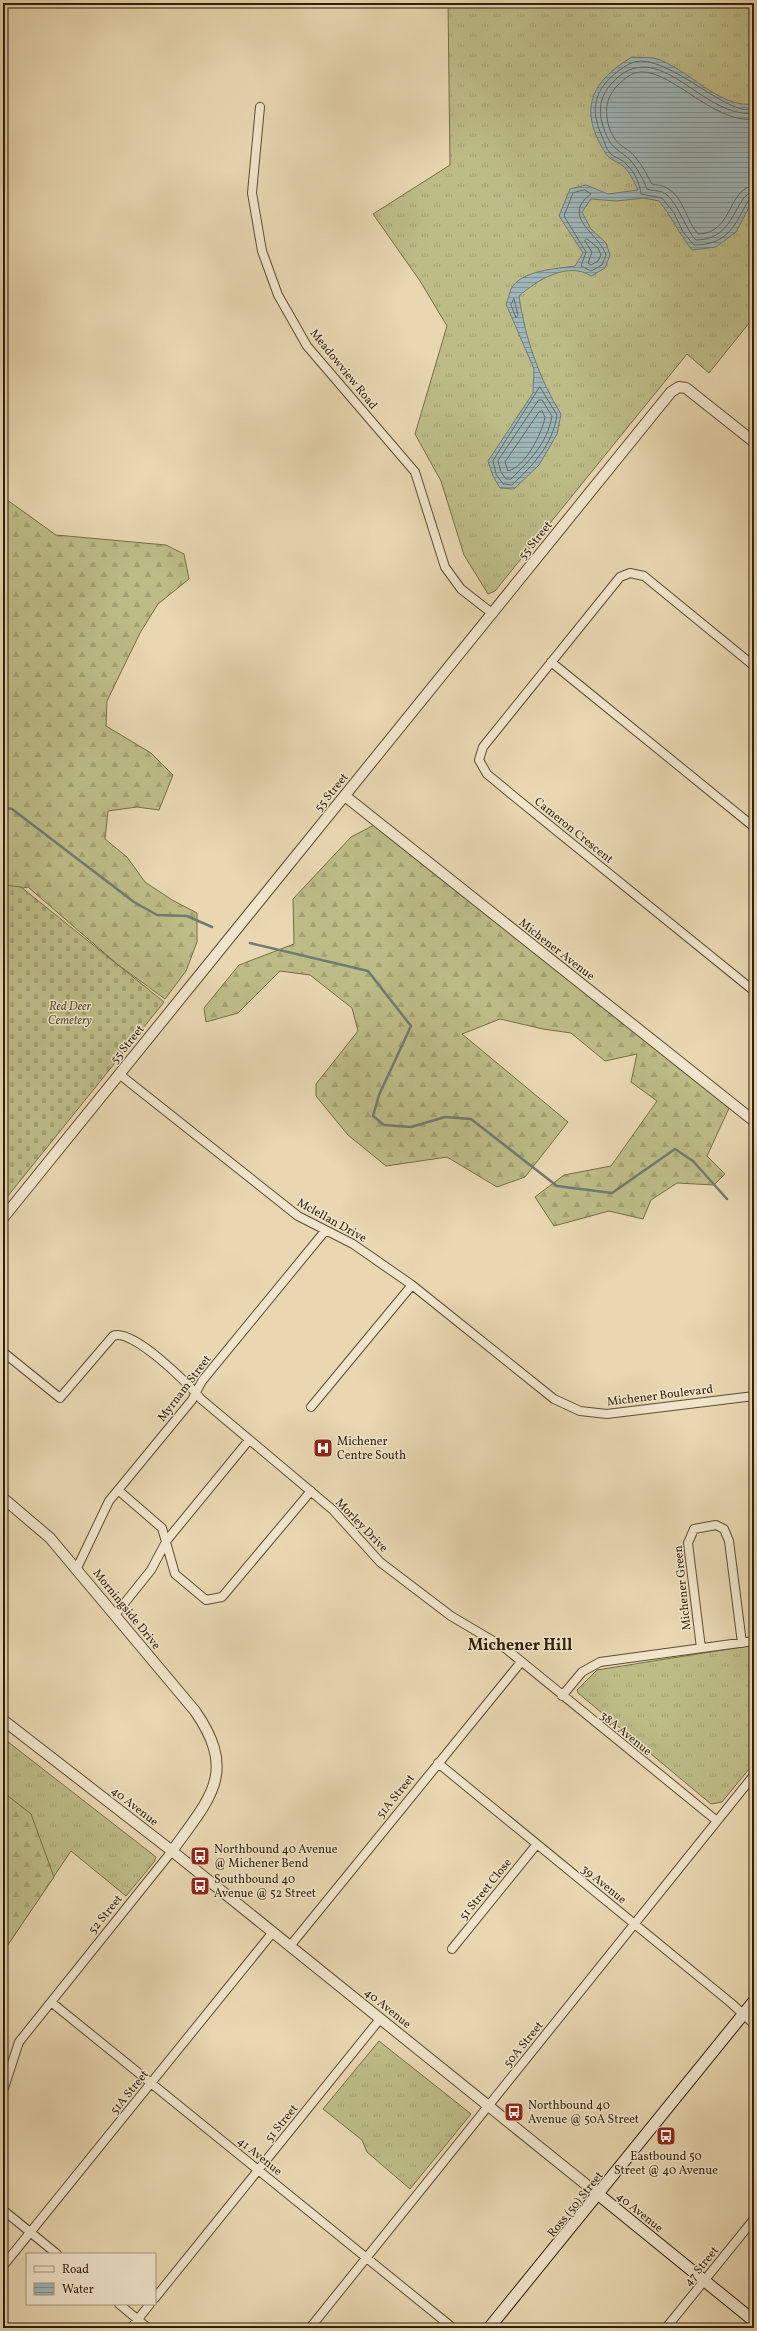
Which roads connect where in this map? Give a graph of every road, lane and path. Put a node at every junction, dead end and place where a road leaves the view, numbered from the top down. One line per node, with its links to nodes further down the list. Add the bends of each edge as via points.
1 (260, 106): 3 (street, Meadowview Road, via 252,193 262,251 278,295 307,346 415,472 445,567 461,589)
2 (754, 442): 3 (street, 55 Street, via 690,390 682,386 671,392)
3 (493, 614): 6 (street, 55 Street)
4 (551, 662): 5 (street, Cameron Crescent, via 620,577 635,573 644,576); 7 (street); 8 (street, Cameron Crescent, via 483,747 479,760 483,770)
5 (754, 666)
6 (345, 796): 9 (street, 55 Street); 10 (street, Michener Avenue)
7 (754, 827)
8 (754, 991)
9 (119, 1074): 11 (street, 55 Street); 12 (street, Mclellan Drive, via 298,1216)
10 (754, 1121)
11 (3, 1218)
12 (325, 1231): 13 (street, Mclellan Drive, via 361,1249); 16 (street, Myrnam Street, via 202,1381)
13 (412, 1285): 14 (street, Mclellan Drive); 18 (street)
14 (473, 1335): 17 (street, Michener Boulevard, via 549,1396 591,1414 615,1414)
15 (3, 1352): 16 (street, Morley Drive, via 60,1398 109,1340 119,1334 138,1342 188,1383)
16 (196, 1393): 19 (street, Morley Drive); 20 (street, Myrnam Street)
17 (754, 1396)
18 (311, 1407)
19 (249, 1440): 21 (street, Morley Drive); 23 (street)
20 (118, 1490): 23 (street, via 161,1526); 24 (street, Myrnam Street, via 107,1504)
21 (311, 1491): 23 (street, via 222,1597 206,1600 179,1578 172,1565); 29 (street, Morley Drive, via 348,1526 380,1562 451,1616 506,1648)
22 (3, 1498): 24 (street, Morningside Drive, via 48,1535)
23 (167, 1540): 25 (street, via 152,1570)
24 (77, 1568): 25 (street, Morningside Drive)
25 (115, 1615): 32 (street, Morningside Drive, via 194,1711 209,1734)
26 (754, 1641): 27 (street)
27 (742, 1643): 28 (street); 28 (street, Michener Green, via 730,1541 724,1529 716,1525 694,1530 688,1543)
28 (701, 1648): 30 (street, via 600,1662 582,1672)
29 (521, 1662): 30 (street, 38A Avenue); 33 (street, 51A Street)
30 (562, 1696): 35 (street, 38A Avenue)
31 (3, 1720): 37 (street, 40 Avenue)
32 (215, 1750): 37 (street, 52 Street, via 218,1772 210,1797)
33 (438, 1763): 36 (street, 39 Avenue); 40 (street, 51A Street)
34 (754, 1775): 35 (street, 50A Street)
35 (717, 1821): 38 (street, 50A Street)
36 (537, 1844): 38 (street, 39 Avenue); 41 (street, 51 Street Close)
37 (172, 1851): 39 (street, 40 Avenue); 43 (street, 52 Street)
38 (635, 1924): 44 (street, 39 Avenue); 49 (street, 50A Street)
39 (273, 1932): 40 (street, 40 Avenue); 47 (street, 51A Street)
40 (290, 1946): 45 (street, 40 Avenue)
41 (452, 1949)
42 (754, 2001): 44 (main road, Ross (50) Street)
43 (51, 2002): 47 (street, 41 Avenue); 48 (street, 52 Street, via 17,2045)
44 (743, 2015): 46 (street, 39 Avenue); 51 (main road, Ross (50) Street)
45 (380, 2019): 49 (street, 40 Avenue); 50 (street, 51 Street)
46 (754, 2024)
47 (151, 2083): 50 (street, 41 Avenue); 54 (street, 51A Street)
48 (3, 2091)
49 (488, 2106): 51 (street, 40 Avenue); 56 (street, 50A Street)
50 (258, 2170): 56 (street, 41 Avenue); 59 (street, 51 Street)
51 (598, 2195): 58 (main road, 40 Avenue); 68 (main road, Ross (50) Street)
52 (3, 2210): 54 (street)
53 (754, 2219): 58 (street, 47 Street)
54 (30, 2232): 55 (street); 57 (street, 51A Street)
55 (56, 2253)
56 (367, 2258): 66 (street, 50A Street); 67 (street, 41 Avenue)
57 (3, 2266)
58 (704, 2281): 63 (main road, 40 Avenue); 69 (street, 47 Street)
59 (156, 2297)
60 (120, 2305): 62 (street)
61 (149, 2305): 62 (street)
62 (138, 2320): 64 (street); 65 (street)
63 (754, 2321)
64 (131, 2328)
65 (148, 2328)
66 (310, 2328)
67 (453, 2328)
68 (490, 2328)
69 (666, 2328)

